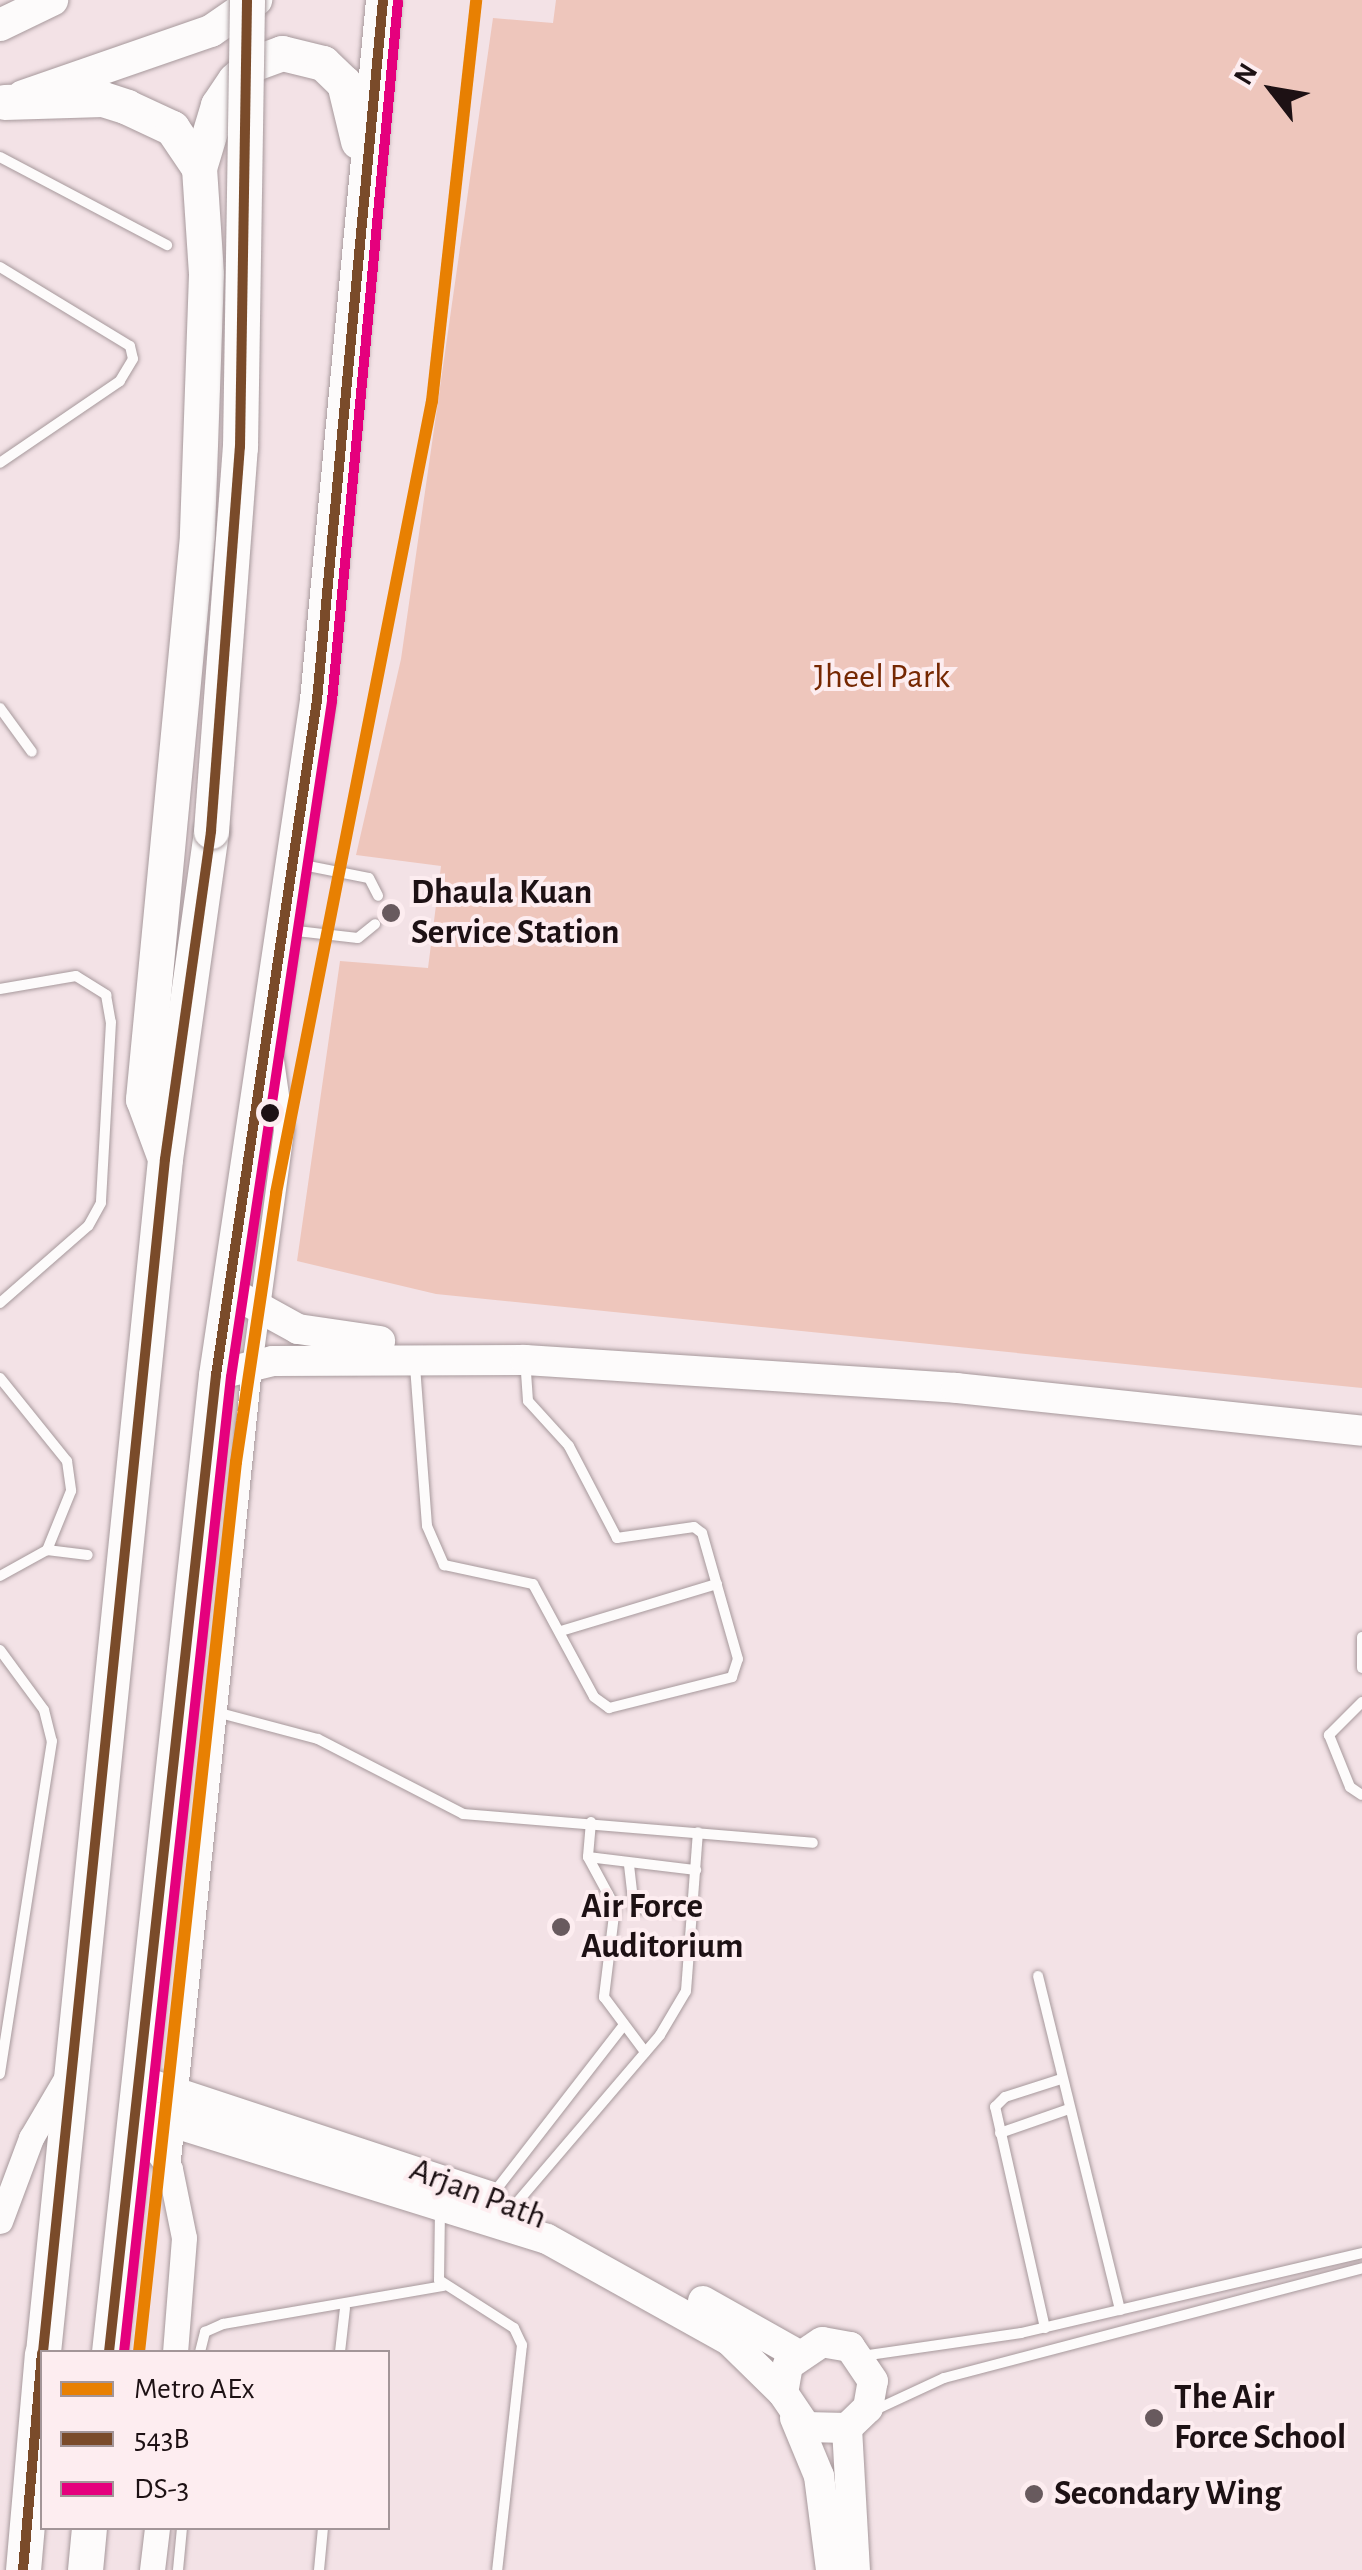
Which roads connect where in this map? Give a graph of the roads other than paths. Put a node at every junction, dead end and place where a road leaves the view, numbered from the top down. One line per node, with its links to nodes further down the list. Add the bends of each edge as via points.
1 (52, 0): 5 (main road)
2 (247, 0): 21 (highway, bridge, via 240,447 212,831)
3 (256, 0): 6 (main road, via 210,31)
4 (383, 0): 9 (highway)
5 (0, 24)
6 (2, 103): 8 (highway, via 102,99 128,106 172,128)
7 (0, 157): 10 (lane)
8 (199, 168): 9 (highway, via 218,105 234,80 252,64 282,53 323,63 344,82); 21 (highway, via 206,274 196,536 143,1100)
9 (366, 188): 15 (highway, via 317,700)
10 (167, 245)
11 (0, 267): 12 (lane, via 130,346 133,359 120,381)
12 (0, 463)
13 (0, 708): 14 (lane)
14 (32, 752)
15 (292, 863): 16 (lane, via 368,878); 18 (highway)
16 (378, 896)
17 (375, 924): 18 (lane, via 358,938)
18 (282, 929): 20 (highway)
19 (0, 989): 23 (lane, via 76,976 106,996 111,1022 101,1203 88,1226)
20 (267, 1031): 22 (highway); 24 (street, via 284,1130)
21 (166, 1159): 55 (highway)
22 (229, 1291): 24 (main road); 29 (highway)
23 (0, 1303)
24 (261, 1309): 25 (main road); 28 (street)
25 (318, 1346): 26 (main road); 28 (main road); 31 (main road, via 948,1376)
26 (415, 1360): 27 (main road); 37 (lane, via 421,1479 435,1556 456,1570 533,1584)
27 (525, 1360): 32 (main road, via 956,1388); 36 (lane, via 528,1402 570,1446 617,1538 699,1528)
28 (252, 1367): 29 (main road); 42 (street)
29 (216, 1375): 58 (highway)
30 (0, 1378): 33 (lane, via 68,1461 71,1491)
31 (1362, 1416)
32 (1362, 1431)
33 (47, 1550): 34 (lane); 35 (lane)
34 (88, 1555)
35 (0, 1576)
36 (717, 1584): 37 (lane); 37 (lane, via 738,1660 732,1678 609,1708 594,1697)
37 (561, 1631)
38 (1362, 1637): 40 (lane)
39 (0, 1650): 53 (lane, via 44,1710 52,1741)
40 (1362, 1668)
41 (1362, 1702): 43 (lane, via 1329,1735 1350,1787)
42 (220, 1714): 44 (lane, via 318,1739 464,1814); 59 (street)
43 (1362, 1795)
44 (591, 1822): 45 (lane); 47 (lane)
45 (698, 1832): 46 (lane); 49 (lane)
46 (813, 1842)
47 (588, 1857): 48 (lane); 52 (lane, via 612,1893 604,1998)
48 (629, 1865): 49 (lane); 50 (lane, via 634,1908)
49 (696, 1870): 50 (lane)
50 (693, 1911): 54 (lane, via 686,1992)
51 (1038, 1976): 57 (lane)
52 (624, 2026): 54 (lane); 62 (lane)
53 (4, 2031): 56 (lane)
54 (645, 2052): 64 (lane)
55 (69, 2073): 67 (street, via 31,2138); 74 (highway)
56 (0, 2074)
57 (1061, 2079): 60 (lane); 61 (lane, via 998,2101)
58 (136, 2104): 59 (main road, Arjan Path); 63 (street); 75 (highway)
59 (177, 2108): 63 (street); 65 (main road, Arjan Path)
60 (1069, 2109): 61 (lane); 72 (lane)
61 (1000, 2132): 73 (lane)
62 (525, 2153): 64 (lane); 66 (lane)
63 (170, 2169): 76 (street, via 184,2238)
64 (546, 2169): 66 (lane)
65 (441, 2189): 66 (main road, Arjan Path); 70 (lane, via 436,2269); 82 (main road, Arjan Path, via 710,2327)
66 (502, 2201): 79 (main road, Arjan Path, via 592,2240)
67 (0, 2221)
68 (1362, 2253): 72 (lane)
69 (1362, 2268): 83 (lane, via 944,2378)
70 (444, 2286): 71 (lane); 93 (lane, via 514,2328 522,2345)
71 (345, 2308): 77 (lane, via 223,2324 206,2332); 78 (lane)
72 (1120, 2310): 73 (lane)
73 (1044, 2328): 80 (lane)
74 (43, 2350)
75 (109, 2350)
76 (174, 2350)
77 (201, 2350)
78 (340, 2350)
79 (797, 2354): 80 (main road, via 822,2342); 82 (main road)
80 (861, 2356): 83 (main road, via 873,2381)
81 (40, 2386): 88 (highway)
82 (789, 2406): 83 (main road, via 820,2432); 94 (main road, Arjan Path, via 819,2476)
83 (853, 2424): 95 (main road)
84 (90, 2530): 89 (highway)
85 (157, 2530): 90 (street)
86 (182, 2530): 91 (lane)
87 (323, 2530): 92 (lane)
88 (23, 2570)
89 (85, 2570)
90 (152, 2570)
91 (178, 2570)
92 (319, 2570)
93 (498, 2570)
94 (831, 2570)
95 (855, 2570)

